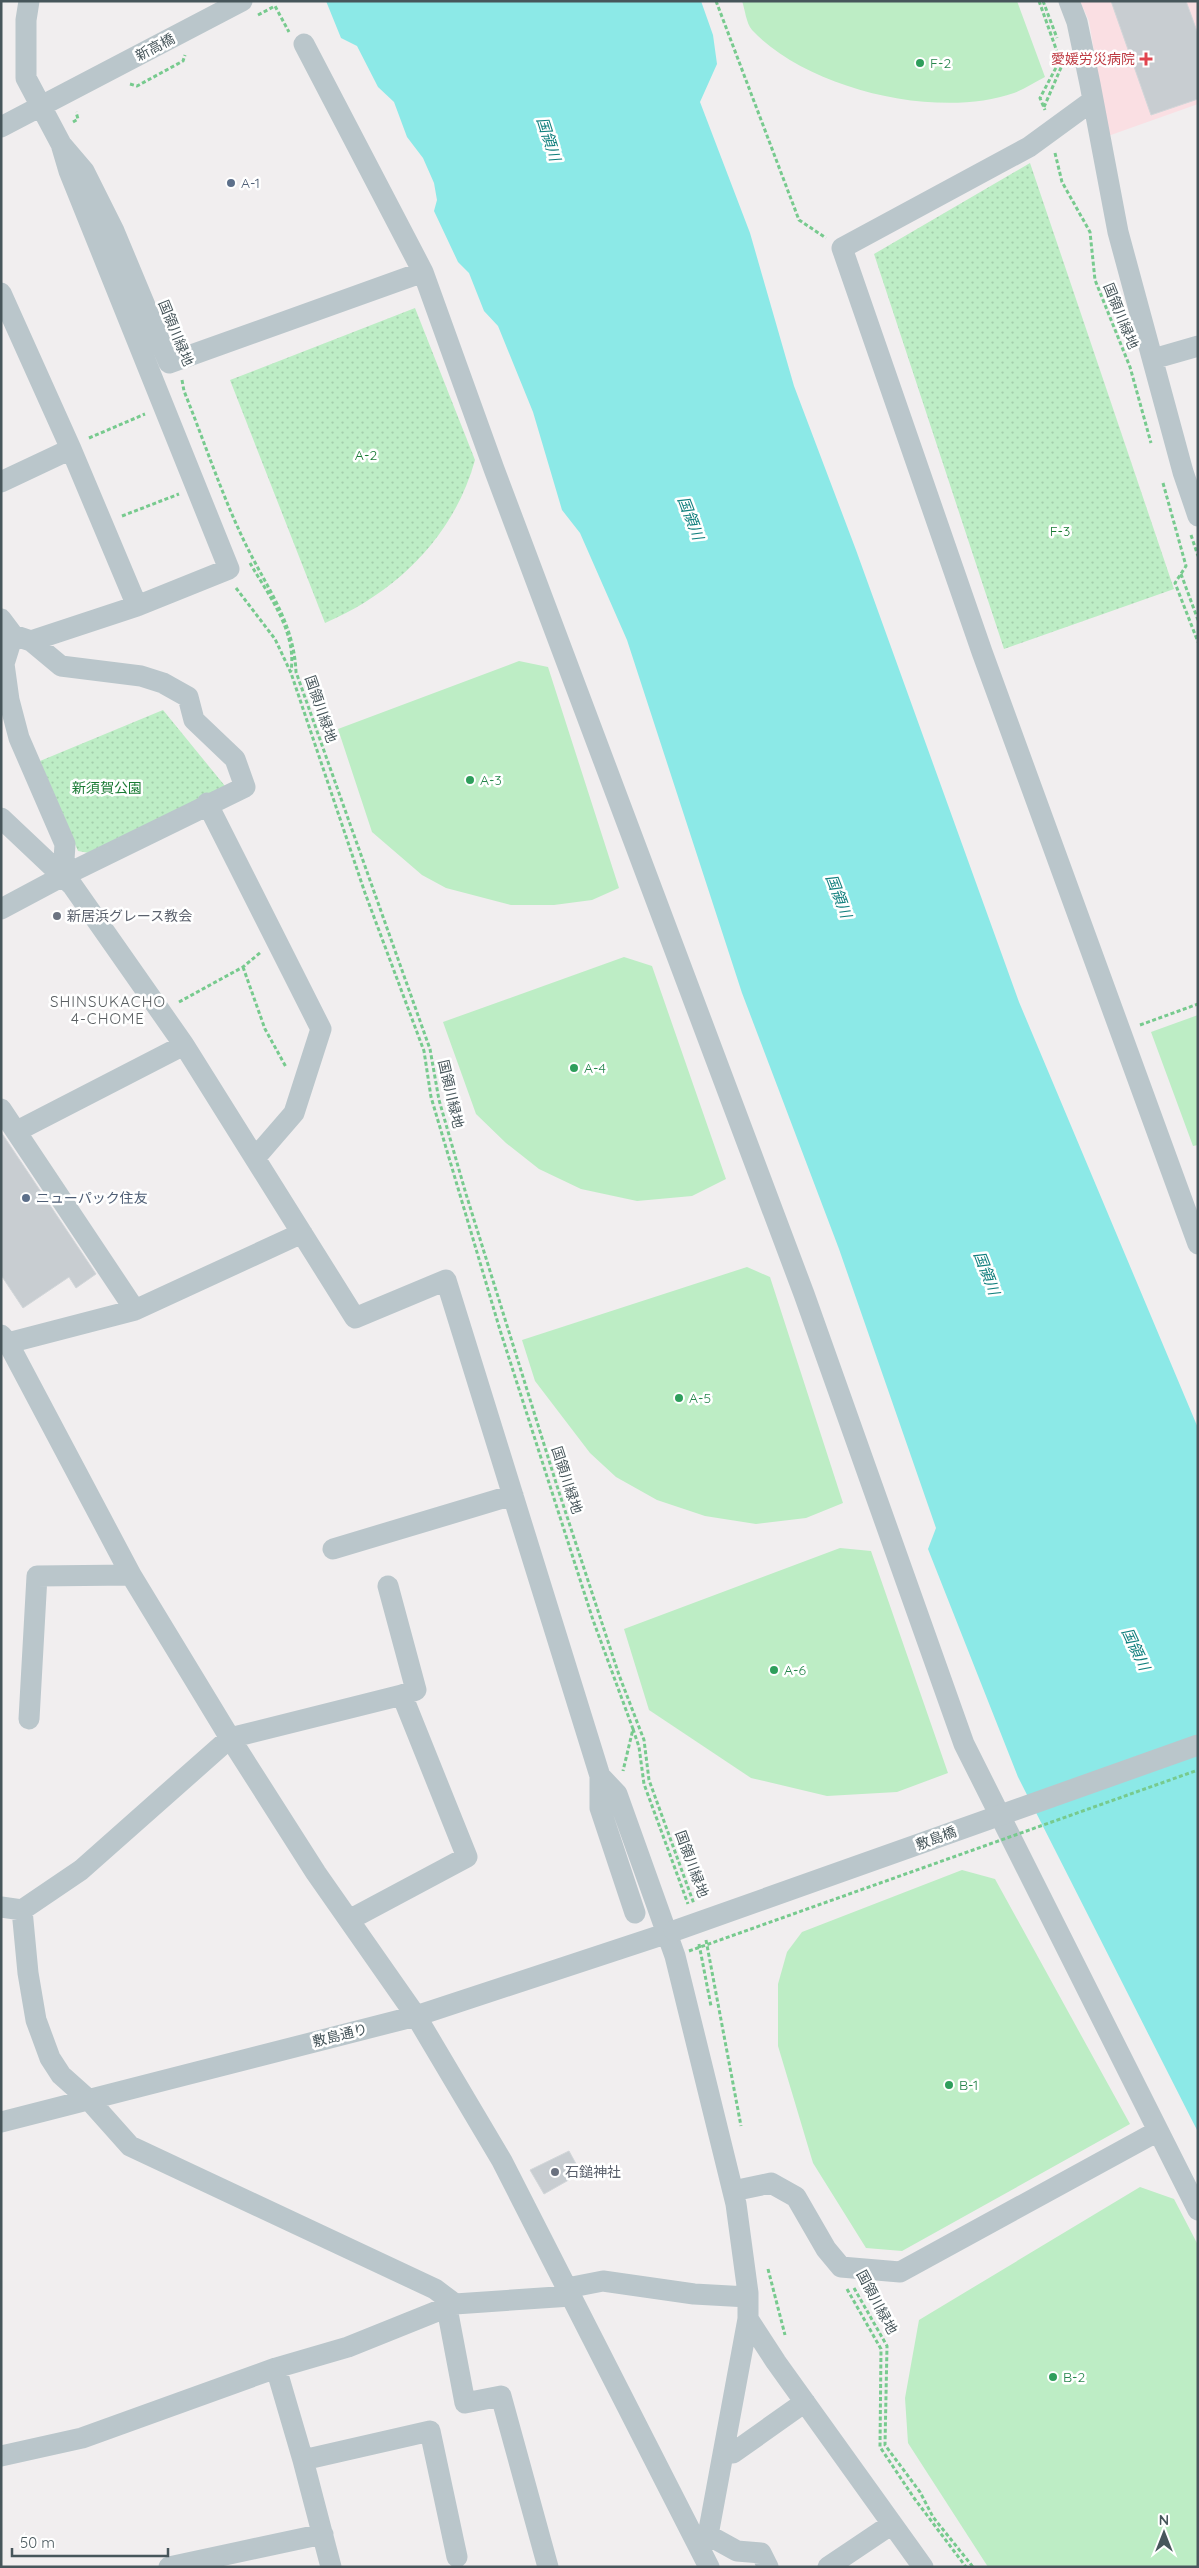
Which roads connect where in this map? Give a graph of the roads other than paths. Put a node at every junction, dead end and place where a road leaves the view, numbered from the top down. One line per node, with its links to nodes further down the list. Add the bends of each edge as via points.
1 (29, 1): 6 (street, via 26,78)
2 (1069, 1): 5 (street, via 1077,22)
3 (250, 8): 6 (street, 新高橋, via 72,102)
4 (299, 42): 9 (street)
5 (1092, 101): 12 (street, via 1118,232); 27 (street, via 1042,138 842,248 982,652)
6 (40, 106): 7 (street, 新高橋); 8 (street)
7 (1, 127)
8 (67, 138): 9 (street, via 114,231 169,363); 16 (street, via 69,171 229,569)
9 (423, 272): 46 (street, via 804,1294 964,1744)
10 (1, 293): 13 (street)
11 (1198, 346): 12 (street)
12 (1153, 359): 15 (street)
13 (71, 448): 14 (street); 16 (street)
14 (1, 482)
15 (1198, 516)
16 (137, 606): 17 (street)
17 (12, 635): 18 (street, via 60,666 141,676 163,683 188,697 194,720 235,759 245,787); 20 (street, via 4,664 9,700 19,738 65,844)
18 (207, 803): 20 (street); 25 (street, via 321,1029 294,1113)
19 (1, 818): 20 (street)
20 (62, 876): 21 (street); 22 (street, via 72,885)
21 (1, 909)
22 (184, 1045): 24 (street); 25 (street)
23 (1, 1109): 24 (street)
24 (17, 1131): 28 (street)
25 (256, 1157): 26 (street)
26 (302, 1233): 28 (street); 30 (street, via 355,1318 446,1280)
27 (1198, 1244)
28 (135, 1310): 29 (street)
29 (5, 1339): 32 (street)
30 (513, 1495): 31 (street); 38 (street)
31 (333, 1549)
32 (131, 1575): 35 (street, via 37,1576); 36 (street)
33 (388, 1586): 34 (street, via 416,1690)
34 (402, 1694): 36 (street); 41 (street, via 467,1857)
35 (29, 1719)
36 (230, 1738): 39 (street, via 81,1870); 41 (street)
37 (1198, 1745): 42 (street, 敷島橋, bridge)
38 (600, 1776): 40 (street, via 600,1808); 42 (street, via 617,1794)
39 (12, 1908): 44 (street, via 36,2020 61,2075)
40 (635, 1913)
41 (349, 1920): 43 (street)
42 (671, 1932): 43 (street, 敷島通り); 47 (street)
43 (416, 2016): 44 (street, 敷島通り); 49 (street, via 502,2161)
44 (89, 2100): 45 (street, 敷島通り); 51 (street, via 130,2146 435,2289)
45 (1, 2122)
46 (1158, 2132): 47 (street, via 900,2272 844,2268 826,2249 796,2197 771,2183); 48 (street)
47 (733, 2191): 50 (street)
48 (1198, 2210)
49 (569, 2292): 50 (street, via 603,2281 694,2294); 51 (street); 60 (street)
50 (748, 2297): 52 (street)
51 (451, 2306): 53 (street, via 348,2347); 65 (street, via 465,2403 501,2396)
52 (748, 2319): 54 (street); 55 (street)
53 (276, 2368): 56 (street, via 82,2438); 57 (street)
54 (805, 2402): 55 (street, via 732,2452); 58 (street)
55 (723, 2453): 60 (street)
56 (1, 2456)
57 (304, 2460): 59 (street); 61 (street, via 430,2431)
58 (892, 2524): 62 (street); 67 (street)
59 (322, 2534): 63 (street); 64 (street)
60 (706, 2551): 66 (street, via 761,2553)
61 (457, 2557)
62 (921, 2566)
63 (169, 2567)
64 (330, 2567)
65 (548, 2567)
66 (768, 2567)
67 (828, 2567)

